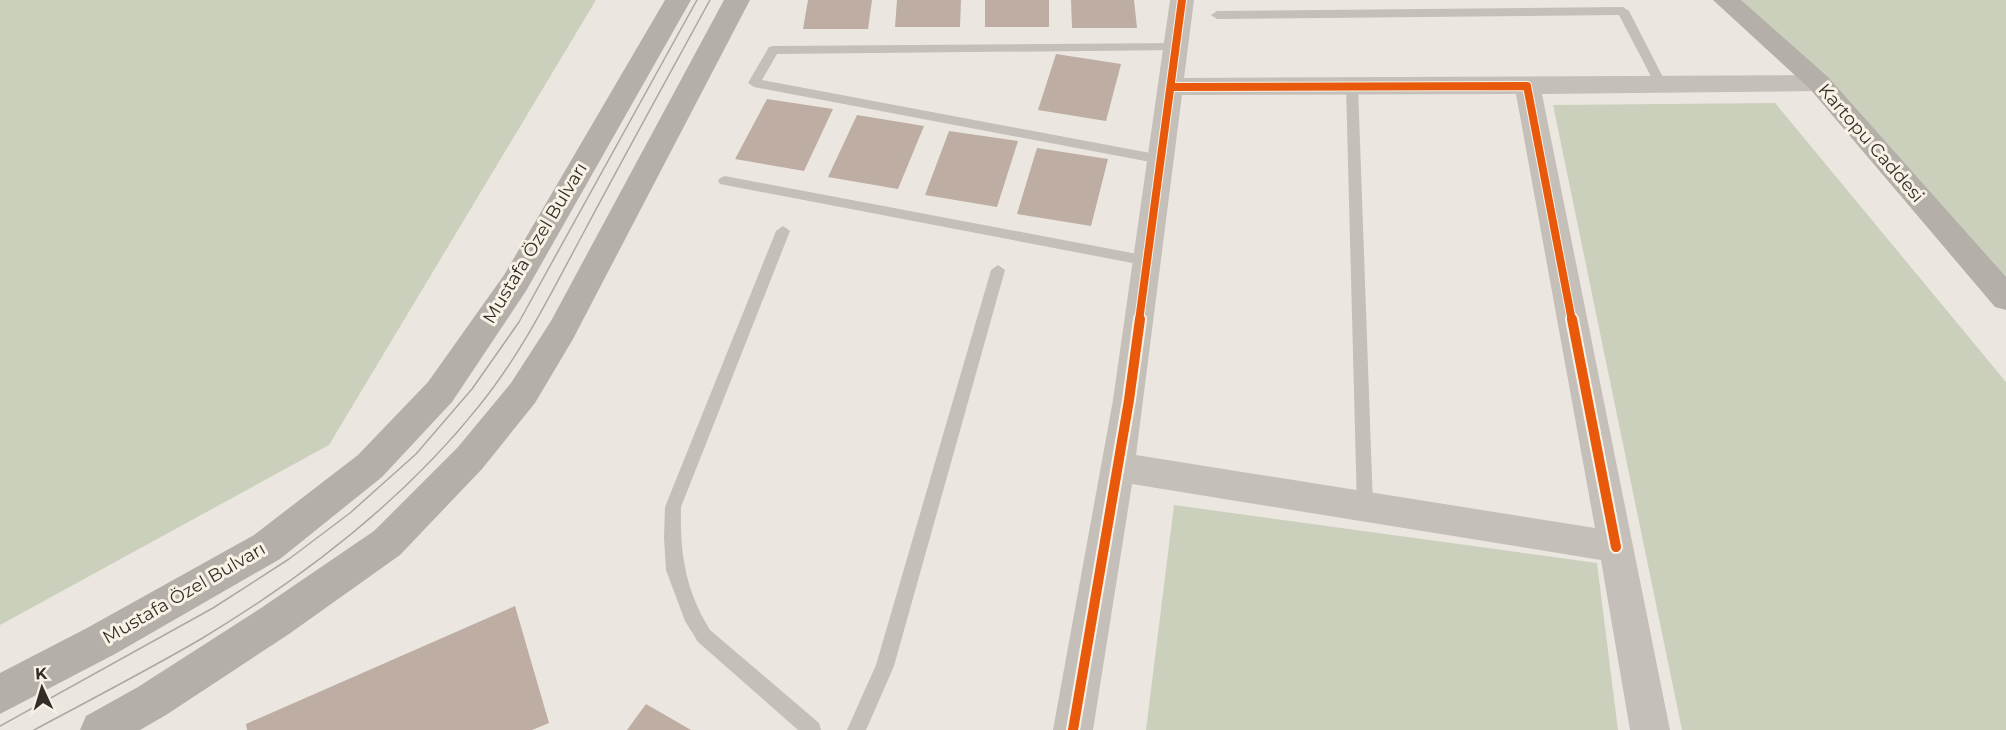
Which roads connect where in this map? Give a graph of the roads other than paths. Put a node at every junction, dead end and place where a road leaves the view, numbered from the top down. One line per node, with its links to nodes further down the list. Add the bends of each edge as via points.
1 (678, 0): 21 (main road, Mustafa Özel Bulvarı, via 516,283 440,392 370,466 267,547)
2 (736, 0): 22 (main road, via 562,330 523,393 470,458 387,543 152,701)
3 (1182, 0): 6 (street)
4 (1726, 0): 7 (main road, Kartopu Caddesi)
5 (1216, 15): 8 (lane, via 1623,11)
6 (1176, 47): 11 (street); 12 (lane, via 773,50 754,83)
7 (1819, 83): 8 (street); 17 (main road, Kartopu Caddesi)
8 (1661, 85): 10 (street)
9 (1352, 86): 10 (street); 11 (street); 19 (lane)
10 (1527, 86): 20 (street)
11 (1171, 87): 12 (street)
12 (1161, 159): 15 (street)
13 (725, 181): 15 (lane)
14 (783, 231): 23 (lane, via 673,507 672,538 682,592 704,636)
15 (1148, 261): 18 (street)
16 (998, 270): 24 (lane, via 885,666)
17 (2006, 298)
18 (1118, 467): 19 (street); 25 (street)
19 (1365, 507): 20 (street)
20 (1616, 547): 26 (street)
21 (0, 694)
22 (100, 730)
23 (812, 730)
24 (856, 730)
25 (1073, 730)
26 (1650, 730)

